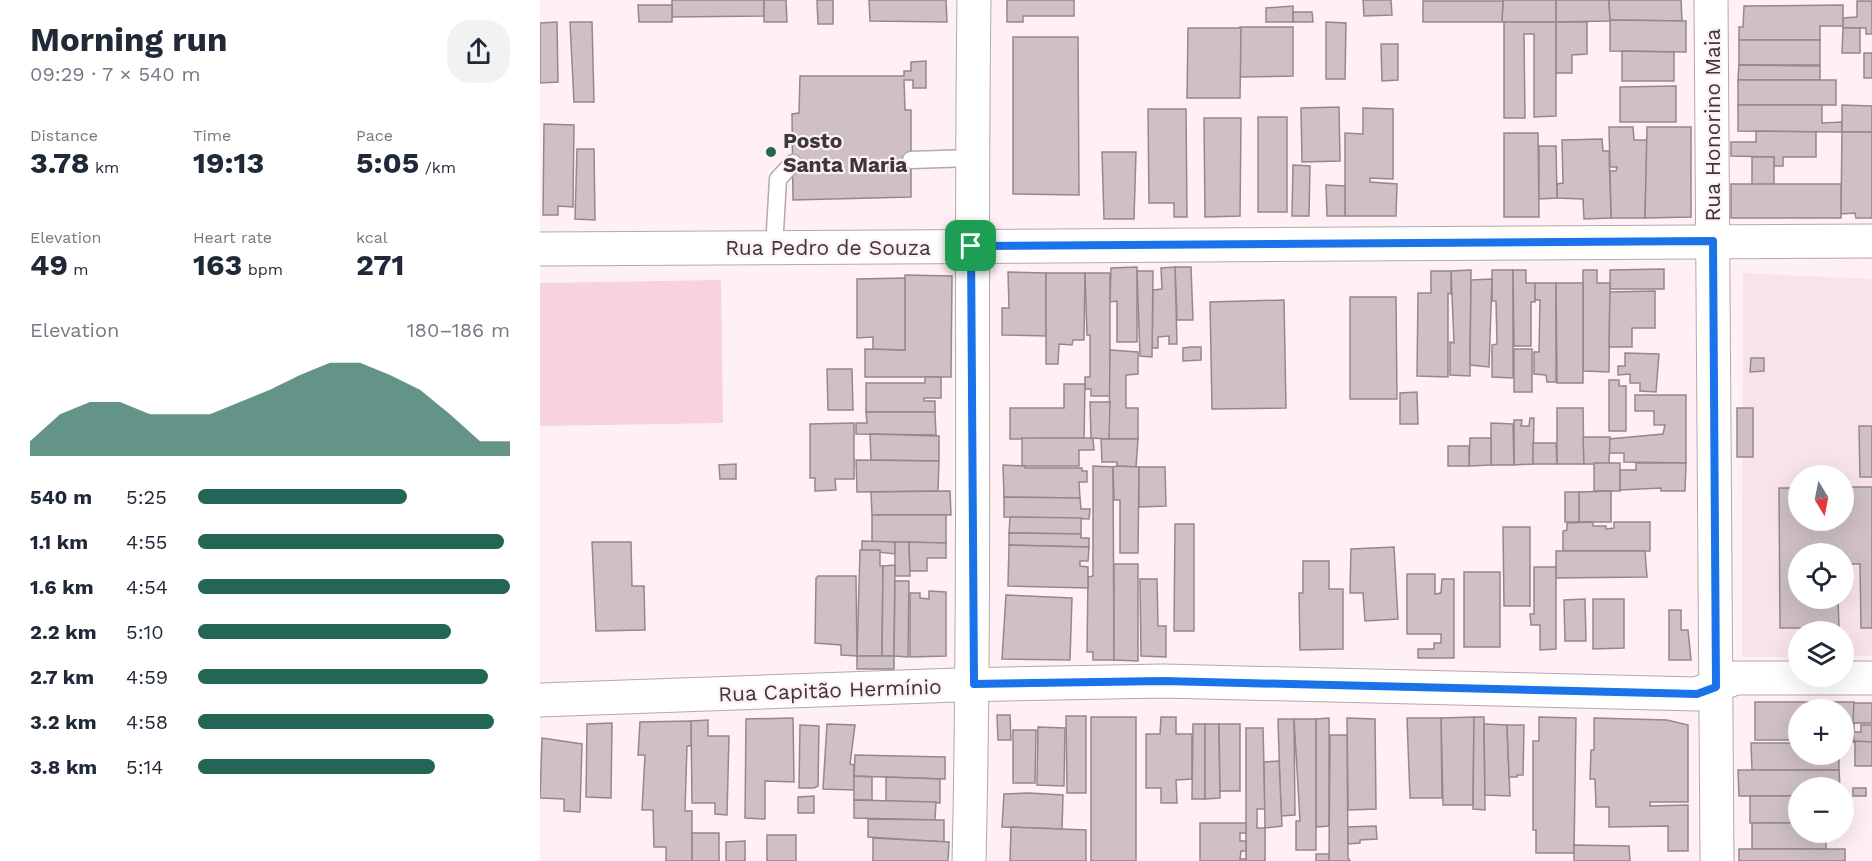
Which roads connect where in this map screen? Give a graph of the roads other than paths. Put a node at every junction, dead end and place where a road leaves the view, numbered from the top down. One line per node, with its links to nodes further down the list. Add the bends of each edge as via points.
1 (974, 0): 3 (street)
2 (1712, 0): 6 (street, Rua Honorino Maia)
3 (972, 158): 4 (lane); 8 (street)
4 (911, 160)
5 (793, 163): 9 (lane, via 778,179)
6 (1713, 241): 7 (street, Rua Pedro de Souza); 8 (street, Rua Pedro de Souza); 13 (street, Rua Honorino Maia)
7 (1872, 241)
8 (971, 246): 9 (street, Rua Pedro de Souza); 12 (street)
9 (774, 248): 10 (street, Rua Pedro de Souza)
10 (540, 249)
11 (1872, 678): 13 (street, Rua Capitão Hermínio, via 1736,678)
12 (974, 684): 13 (street, Rua Capitão Hermínio, via 1164,681 1697,694); 14 (street, Rua Capitão Hermínio); 15 (street)
13 (1716, 687): 16 (street, Rua Honorino Maia)
14 (540, 700)
15 (969, 861)
16 (1717, 861)

